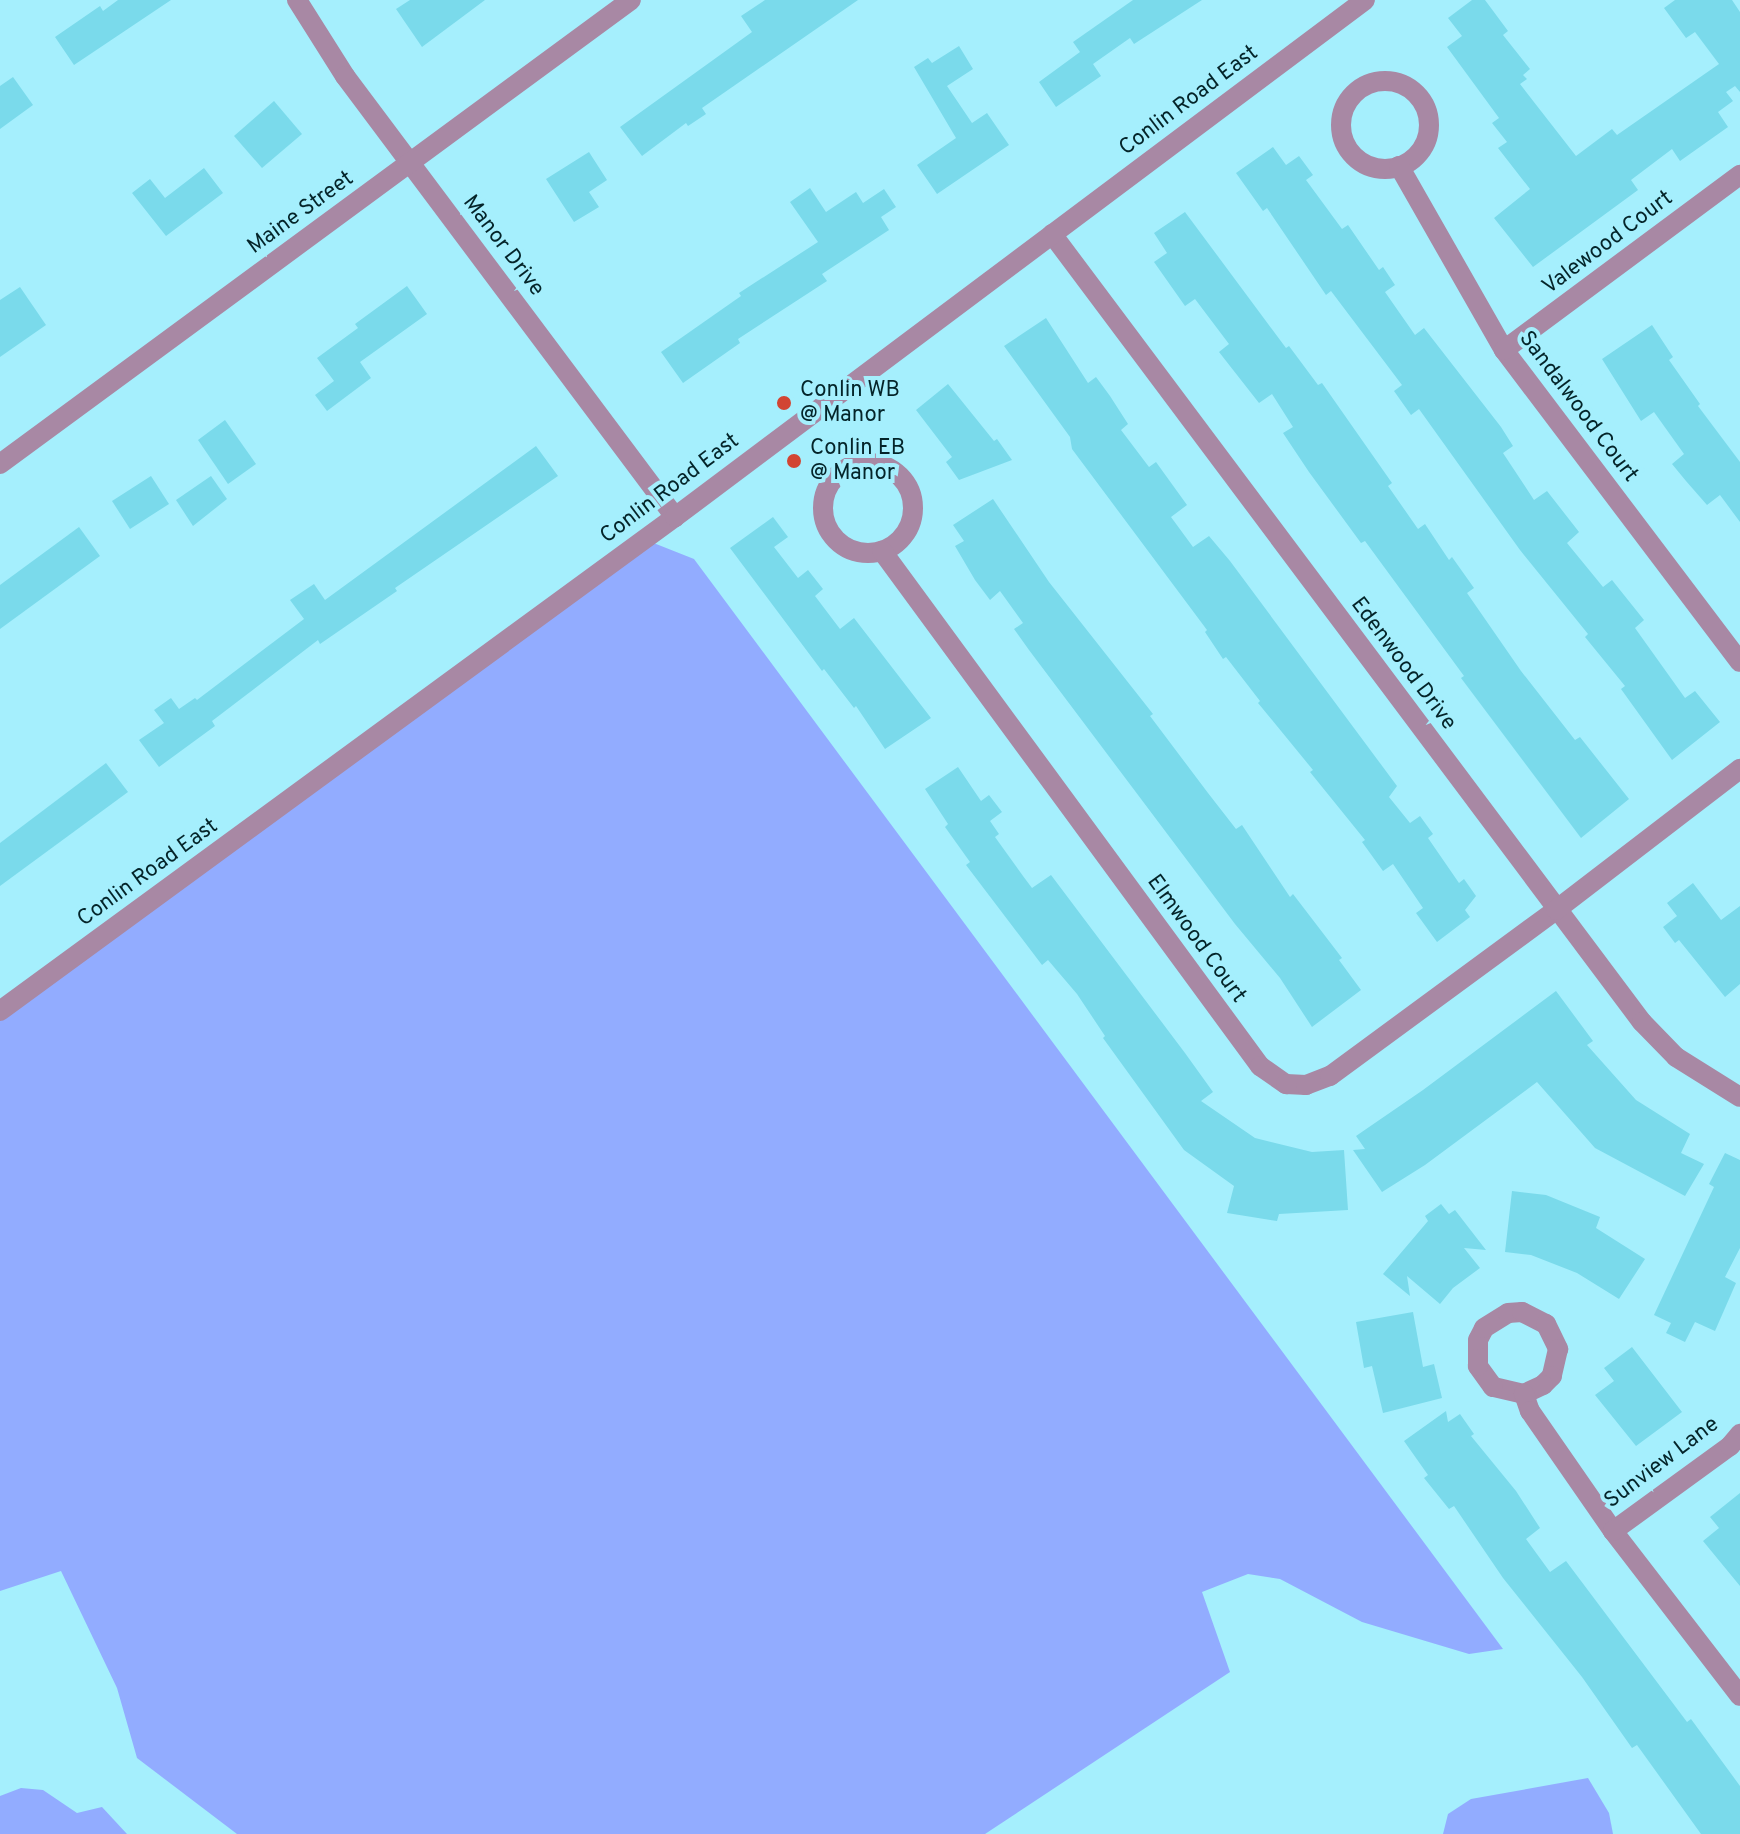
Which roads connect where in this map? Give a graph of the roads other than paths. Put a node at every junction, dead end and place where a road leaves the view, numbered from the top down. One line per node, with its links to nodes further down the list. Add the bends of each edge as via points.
1 (297, 0): 4 (street, Manor Drive)
2 (631, 0): 4 (street, Maine Street)
3 (1365, 0): 7 (street, Conlin Road East)
4 (410, 163): 9 (street, Maine Street); 10 (street, Manor Drive)
5 (1399, 166): 5 (street, via 1423,147 1429,130 1427,111 1418,95 1403,85 1367,85 1344,109 1343,139 1361,162 1375,168); 8 (street, Sandalwood Court)
6 (1740, 175): 8 (street, Valewood Court)
7 (1052, 234): 10 (street, Conlin Road East); 14 (street, Edenwood Drive)
8 (1504, 350): 12 (street, Sandalwood Court)
9 (0, 464)
10 (675, 517): 15 (street, Conlin Road East)
11 (882, 551): 11 (street, via 911,524 912,497 898,474 886,467 859,465 835,478 827,490 825,519 840,543 853,550); 14 (street, Elmwood Court, via 1260,1066 1286,1084 1306,1085 1330,1076)
12 (1740, 662)
13 (1740, 769): 14 (street)
14 (1556, 910): 16 (street, Edenwood Drive, via 1658,1042)
15 (0, 1011)
16 (1740, 1097)
17 (1524, 1394): 17 (street, via 1552,1376 1558,1349 1554,1335 1535,1316 1508,1313 1484,1328 1478,1340 1478,1366 1493,1387); 19 (street, via 1530,1411)
18 (1740, 1434): 19 (street, Sunview Lane)
19 (1613, 1531): 20 (street)
20 (1740, 1696)

